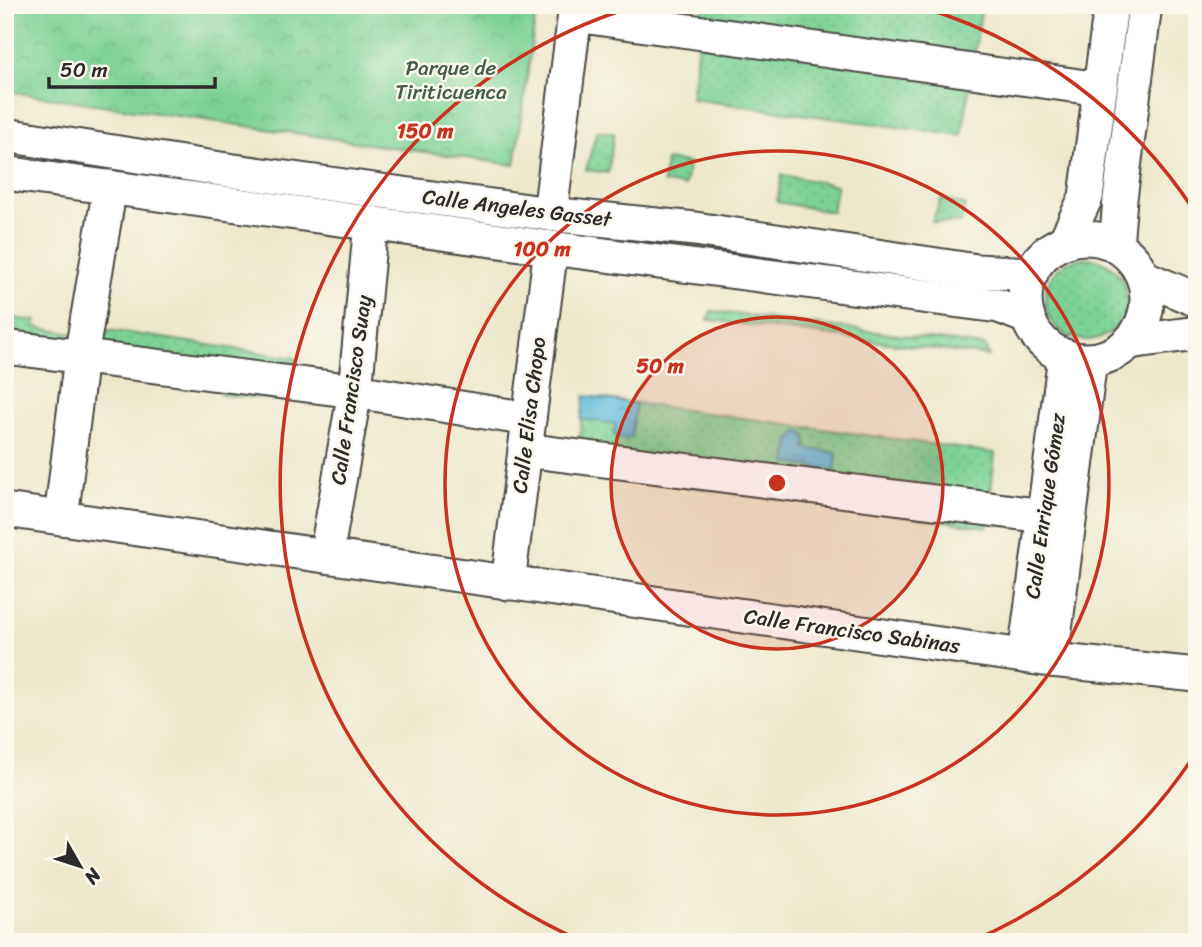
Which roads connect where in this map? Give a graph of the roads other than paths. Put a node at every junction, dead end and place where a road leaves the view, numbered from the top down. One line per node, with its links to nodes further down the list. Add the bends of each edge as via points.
1 (1111, 5): 4 (street)
2 (1146, 5): 11 (street)
3 (575, 10): 4 (street); 8 (street)
4 (1100, 89): 10 (street, via 1086,197)
5 (5, 135): 8 (street, Calle Angeles Gasset)
6 (5, 173): 7 (street, Calle Angeles Gasset)
7 (110, 187): 9 (street, Calle Angeles Gasset); 20 (street)
8 (550, 214): 13 (street, Calle Angeles Gasset, via 695,229 977,271)
9 (371, 223): 12 (street, Calle Angeles Gasset); 22 (street, Calle Francisco Suay)
10 (1065, 242): 11 (street, via 1087,238); 13 (street, via 1047,252)
11 (1116, 246): 14 (street)
12 (551, 248): 16 (street, Calle Angeles Gasset, via 999,306); 23 (street, Calle Elisa Chopo)
13 (1031, 274): 16 (street)
14 (1143, 277): 15 (street); 18 (street, via 1146,312)
15 (1197, 300)
16 (1027, 317): 21 (street, via 1041,341)
17 (1197, 333): 18 (street)
18 (1129, 342): 21 (street, via 1111,355)
19 (5, 346): 20 (street)
20 (81, 357): 22 (street); 26 (street)
21 (1077, 358): 25 (street, Calle Enrique Gómez); 29 (street, Calle Enrique Gómez)
22 (355, 391): 23 (street); 27 (street, Calle Francisco Suay)
23 (527, 435): 25 (street); 28 (street, Calle Elisa Chopo)
24 (5, 510): 26 (street)
25 (1044, 516): 29 (street, Calle Enrique Gómez)
26 (61, 518): 27 (street)
27 (326, 556): 28 (street)
28 (508, 583): 29 (street, Calle Francisco Sabinas)
29 (1038, 658): 30 (street, Calle Francisco Sabinas)
30 (1197, 676)

